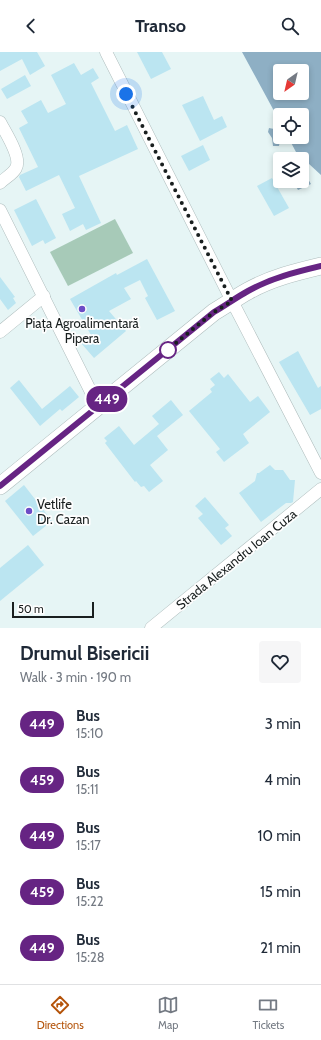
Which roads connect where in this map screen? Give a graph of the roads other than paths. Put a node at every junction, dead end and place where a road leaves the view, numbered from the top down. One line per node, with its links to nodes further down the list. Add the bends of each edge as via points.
1 (106, 52): 7 (street)
2 (0, 122): 3 (street, via 18,163 13,172)
3 (0, 183)
4 (0, 210): 6 (street)
5 (321, 266): 7 (main road, via 271,280)
6 (44, 296): 8 (street); 9 (street)
7 (232, 301): 9 (main road, via 214,312); 10 (street)
8 (0, 332)
9 (98, 406): 11 (main road)
10 (321, 473)
11 (0, 486)
12 (321, 489): 13 (street, Strada Alexandru Ioan Cuza)
13 (151, 628)

